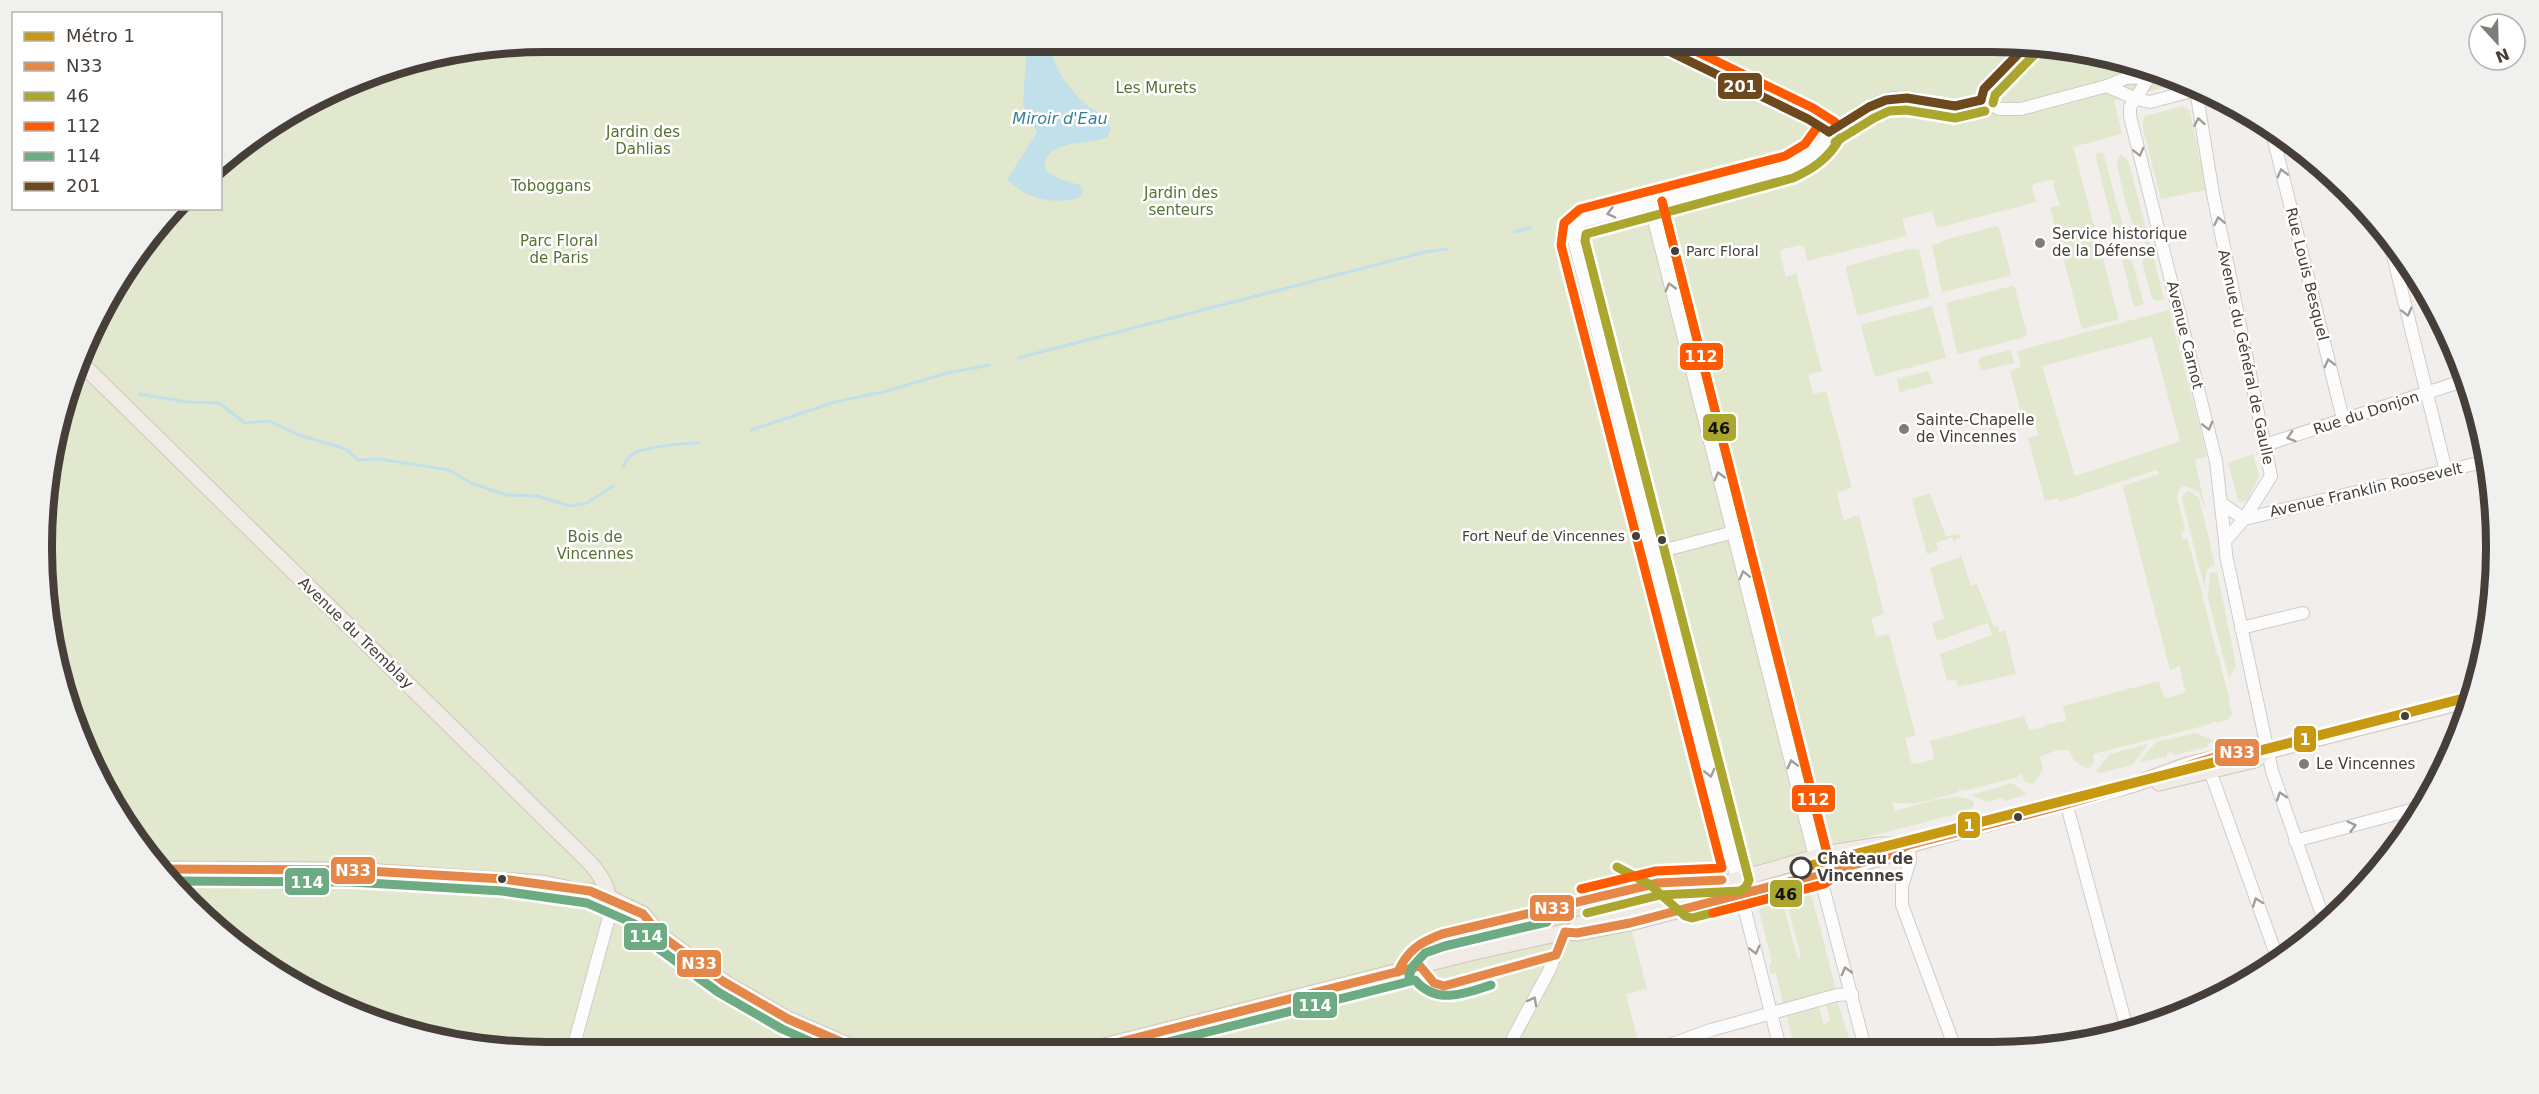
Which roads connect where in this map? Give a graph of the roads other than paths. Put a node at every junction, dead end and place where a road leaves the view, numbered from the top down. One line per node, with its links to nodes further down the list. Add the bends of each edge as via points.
1 (1670, 52): 10 (street)
2 (2019, 54): 9 (street, via 1984,89)
3 (2144, 77): 5 (street, via 2116,80)
4 (2149, 78): 8 (street)
5 (2107, 86): 8 (street); 9 (street, via 2021,109 1999,109)
6 (2188, 93): 8 (street, via 2150,102)
7 (2199, 98): 18 (street, Avenue du Général de Gaulle, one-way to 7, via 2211,183)
8 (2136, 99): 21 (street, Avenue Carnot, one-way to 21, via 2130,116 2216,460)
9 (1981, 100): 10 (street, via 1950,108 1911,98 1887,100)
10 (1829, 132): 12 (street, via 1824,144 1790,167)
11 (2274, 141): 17 (street, Rue Louis Besquel, one-way to 11)
12 (1650, 204): 23 (street, one-way to 12); 25 (street, one-way to 25, via 1583,221 1575,227 1573,236)
13 (2394, 260): 16 (street, one-way to 16)
14 (86, 368): 39 (main road, Avenue du Tremblay)
15 (2458, 383): 16 (street, Rue du Donjon)
16 (2427, 393): 17 (street, Rue du Donjon); 20 (street)
17 (2343, 419): 18 (street, Rue du Donjon, one-way to 18)
18 (2265, 445): 22 (street, Avenue du Général de Gaulle, via 2271,476)
19 (2479, 463): 20 (street, Avenue Franklin Roosevelt)
20 (2446, 471): 22 (street, Avenue Franklin Roosevelt)
21 (2221, 503): 22 (street); 24 (street, Avenue Carnot)
22 (2244, 519): 24 (street, Avenue du Général de Gaulle)
23 (1734, 532): 25 (street); 36 (street, one-way to 23)
24 (2225, 541): 27 (street)
25 (1654, 553): 40 (street, one-way to 40)
26 (2303, 613): 27 (street)
27 (2241, 628): 29 (street)
28 (2461, 702): 29 (main road)
29 (2268, 751): 30 (main road, via 2255,760); 31 (main road, via 2253,749 2187,765); 34 (street, one-way to 29)
30 (2210, 771): 31 (main road, via 2163,783); 46 (street, one-way to 30)
31 (2135, 784): 32 (main road)
32 (2067, 802): 35 (main road); 49 (street)
33 (2410, 810): 34 (street, one-way to 33)
34 (2295, 841): 43 (street)
35 (1908, 845): 36 (main road, via 1879,845); 38 (main road, via 1884,857); 57 (street, via 1910,860 1902,886 1902,905)
36 (1815, 855): 38 (street); 40 (main road)
37 (172, 869): 41 (main road, via 351,870 513,880 590,891)
38 (1820, 873): 40 (main road); 47 (street, one-way to 38)
39 (601, 875): 41 (main road, Avenue du Tremblay); 42 (main road)
40 (1738, 882): 44 (main road, via 1630,923); 48 (street, one-way to 48)
41 (610, 904): 42 (main road); 45 (main road); 50 (street)
42 (643, 914): 45 (main road)
43 (2322, 915)
44 (1565, 932): 52 (main road); 53 (street, one-way to 44, via 1550,971)
45 (659, 934): 51 (main road, via 724,982 788,1019)
46 (2275, 952)
47 (1852, 993): 48 (street); 56 (street)
48 (1771, 1013): 54 (street); 55 (street)
49 (2125, 1023)
50 (575, 1042)
51 (841, 1042)
52 (1120, 1042)
53 (1512, 1042)
54 (1677, 1042)
55 (1778, 1042)
56 (1864, 1042)
57 (1953, 1042)

